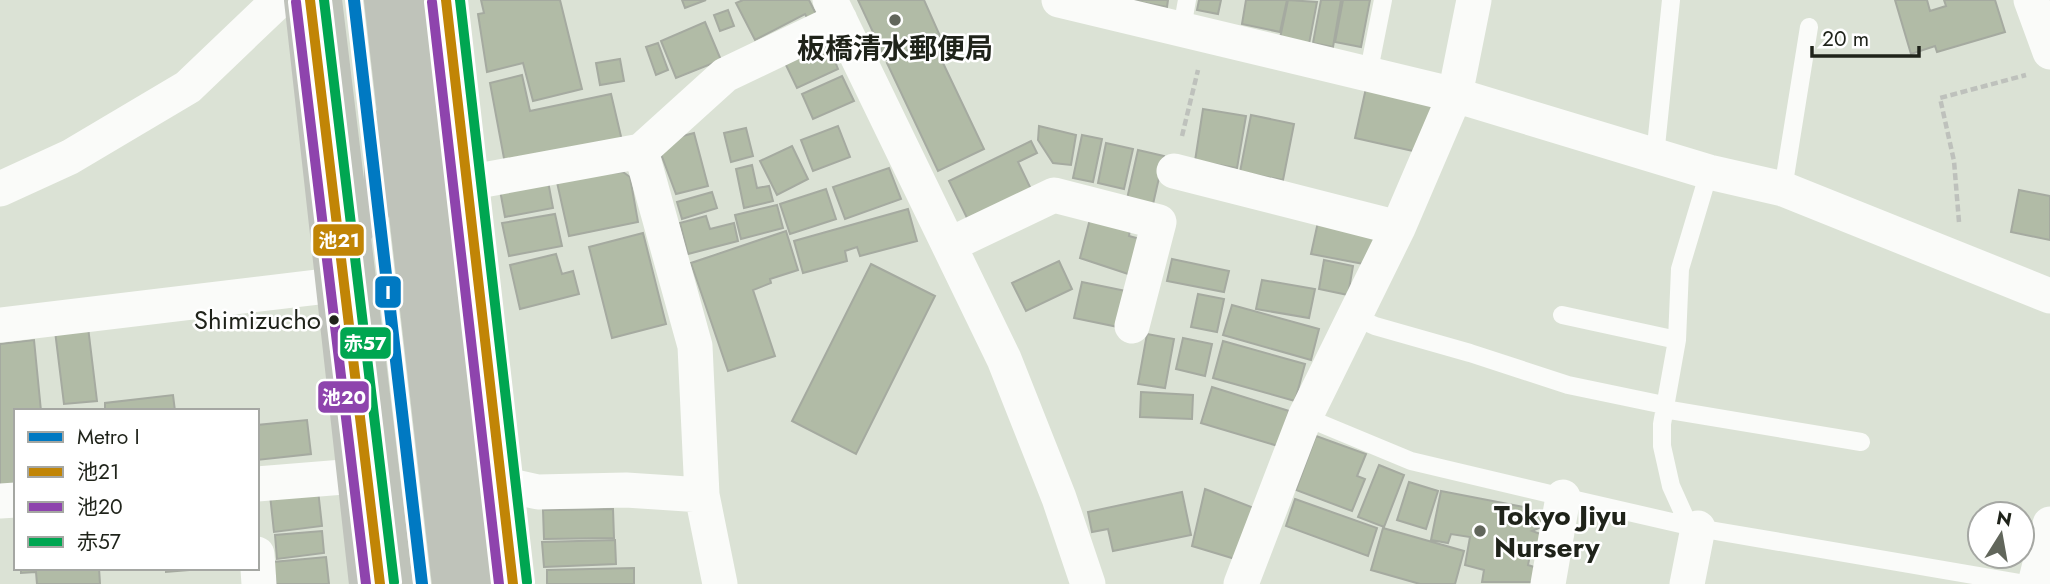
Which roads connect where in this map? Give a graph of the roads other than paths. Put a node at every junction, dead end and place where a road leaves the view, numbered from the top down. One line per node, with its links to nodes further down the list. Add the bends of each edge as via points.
1 (279, 0): 25 (street, via 188,88 70,157)
2 (303, 0): 29 (highway)
3 (310, 0): 47 (highway)
4 (323, 0): 48 (highway)
5 (366, 0): 29 (highway, via 386,174 374,208)
6 (383, 0): 49 (highway)
7 (421, 0): 50 (highway)
8 (446, 0): 24 (highway)
9 (1059, 0): 15 (street)
10 (1383, 0): 18 (lane)
11 (1474, 0): 19 (street)
12 (1671, 0): 21 (lane)
13 (2031, 0): 17 (street)
14 (835, 10): 20 (street, via 725,75); 28 (street)
15 (1191, 21): 18 (street)
16 (1809, 27): 26 (lane)
17 (2044, 62)
18 (1368, 75): 19 (street)
19 (1455, 95): 21 (street); 27 (street)
20 (641, 151): 24 (street); 42 (street, via 695,346)
21 (1656, 156): 23 (street)
22 (1174, 171): 27 (street)
23 (1709, 172): 26 (street); 35 (lane, via 1680,269)
24 (467, 183): 41 (highway)
25 (0, 189)
26 (1783, 189): 30 (street)
27 (1398, 228): 32 (street)
28 (949, 245): 34 (street, via 1054,195 1159,222); 53 (street, via 1004,359)
29 (333, 272): 33 (street); 39 (highway)
30 (2050, 296)
31 (1562, 315): 35 (lane)
32 (1355, 317): 36 (lane, via 1568,385); 37 (street)
33 (0, 325)
34 (1132, 326)
35 (1677, 340): 36 (lane)
36 (1664, 407): 38 (lane); 45 (lane, via 1662,446 1671,486)
37 (1305, 417): 43 (lane, via 1412,461); 54 (street)
38 (1861, 442)
39 (356, 476): 40 (street); 46 (highway)
40 (259, 484)
41 (501, 484): 42 (street, via 538,492 626,490); 51 (highway)
42 (702, 495): 52 (street)
43 (1563, 497): 45 (lane); 55 (street)
44 (2050, 524): 58 (street)
45 (1693, 527): 56 (street); 57 (lane)
46 (368, 584)
47 (380, 584)
48 (394, 584)
49 (452, 584)
50 (486, 584)
51 (513, 584)
52 (720, 584)
53 (1088, 584)
54 (1241, 584)
55 (1548, 584)
56 (1687, 584)
57 (2026, 584)
58 (2035, 584)

